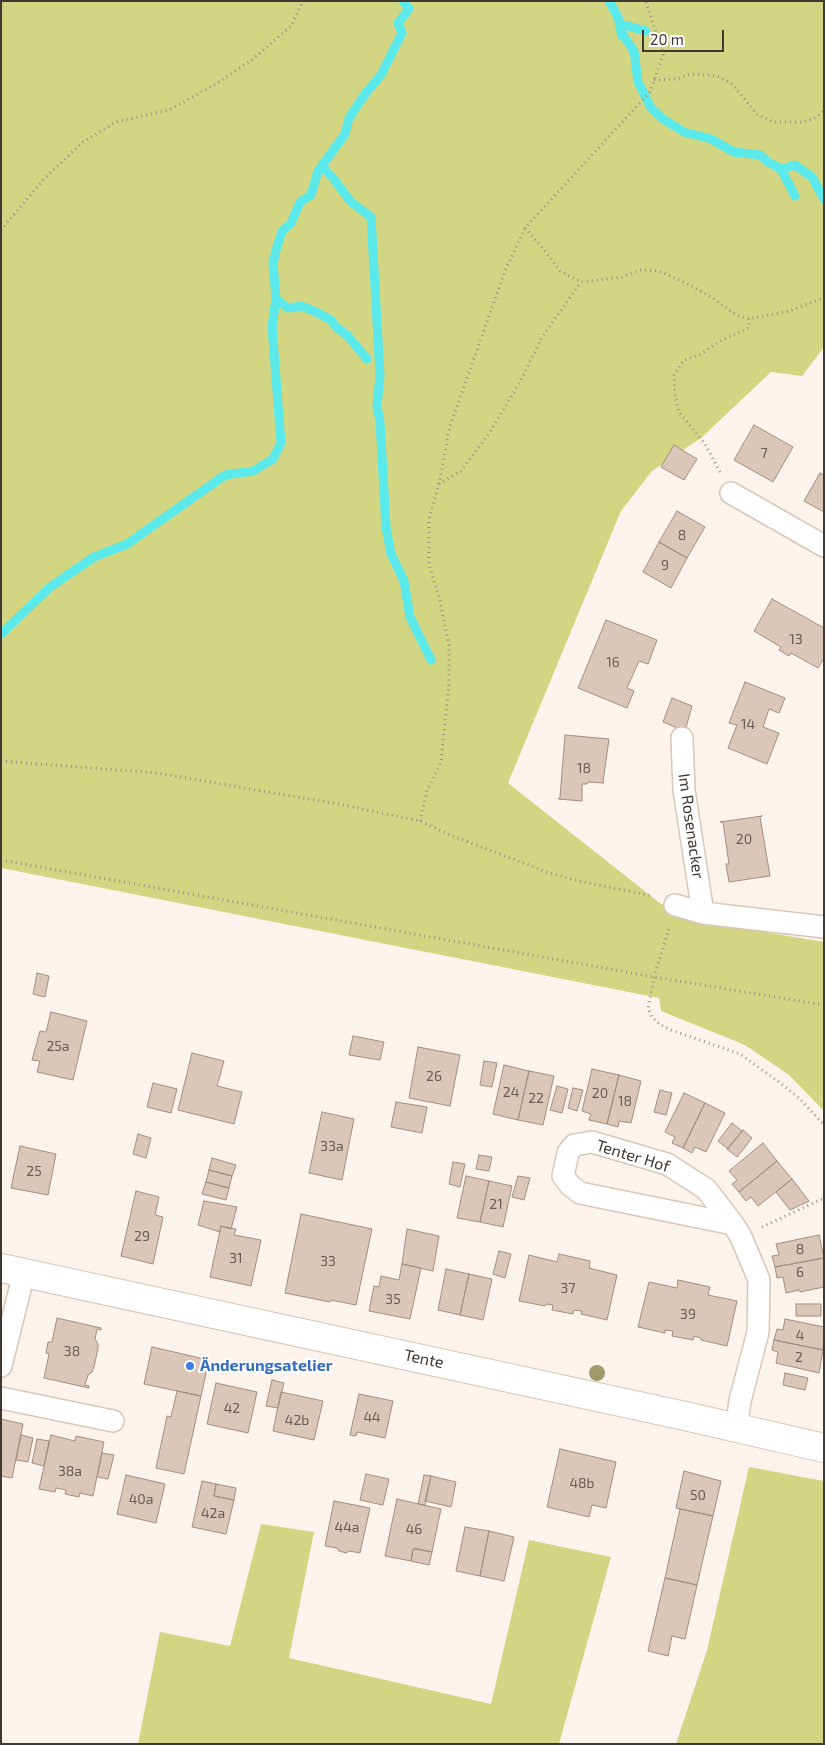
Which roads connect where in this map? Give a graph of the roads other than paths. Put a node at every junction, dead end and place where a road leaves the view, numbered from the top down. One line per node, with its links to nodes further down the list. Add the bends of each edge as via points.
1 (730, 493): 2 (street)
2 (824, 546)
3 (682, 738): 5 (street, Im Rosenacker, via 684,790)
4 (675, 905): 5 (street)
5 (703, 913): 6 (street)
6 (824, 927)
7 (737, 1231): 7 (street, Tenter Hof, via 706,1189 667,1164 592,1142 574,1145 568,1153 563,1176 580,1193); 12 (street, Tenter Hof, via 759,1280 758,1332)
8 (12, 1270): 9 (street, Tente); 12 (main road, Tente)
9 (1, 1366)
10 (1, 1398): 11 (street)
11 (113, 1421)
12 (736, 1429): 13 (main road, Tente)
13 (824, 1448)

